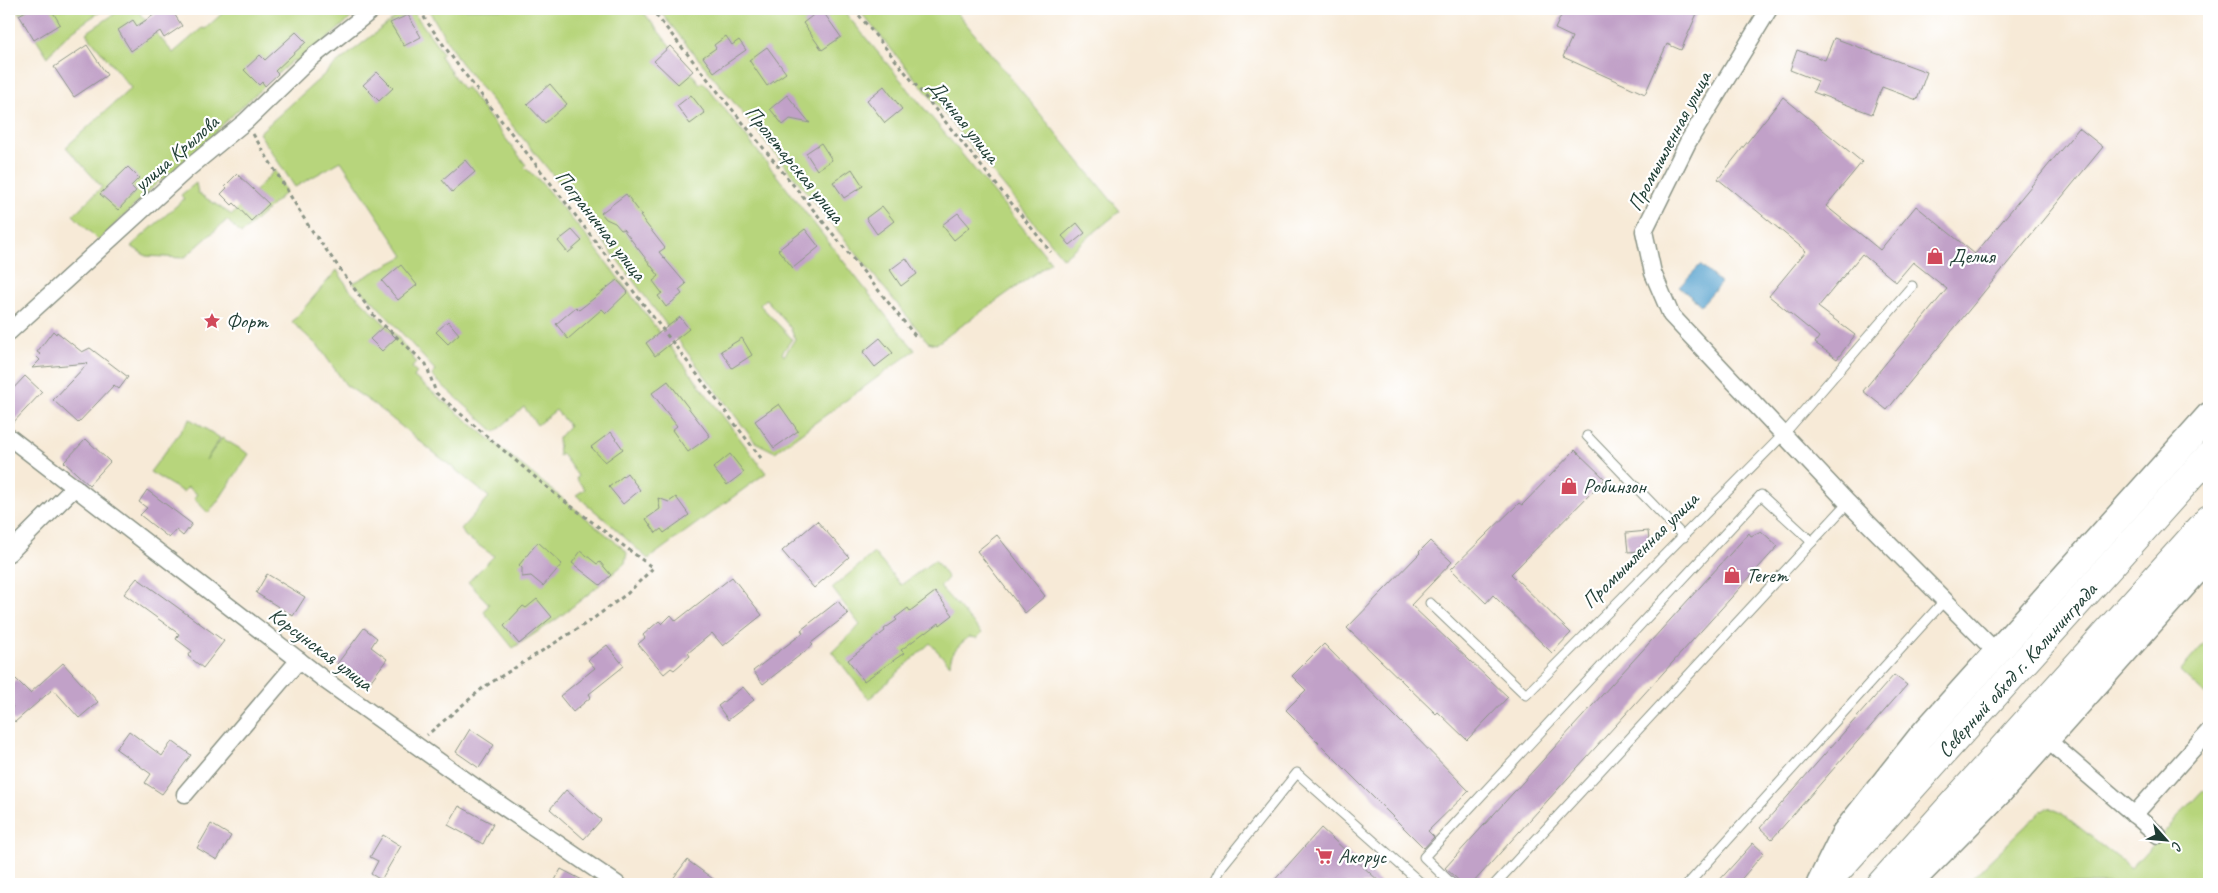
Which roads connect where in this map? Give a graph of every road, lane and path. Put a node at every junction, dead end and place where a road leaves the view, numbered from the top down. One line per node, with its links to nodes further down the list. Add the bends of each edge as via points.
1 (373, 9): 6 (street, улица Крылова, via 311,58)
2 (421, 9): 16 (path, Пограничная улица, via 425,20 457,64)
3 (651, 9): 10 (path, Пролетарская улица)
4 (854, 9): 7 (path, Дачная улица)
5 (1769, 9): 12 (street, Промышленная улица, via 1688,142 1644,231 1653,273 1671,315)
6 (246, 121): 9 (street, улица Крылова, via 185,171); 30 (path, via 308,225 375,317 426,364 436,394 555,494 653,568 628,593 590,622 484,687)
7 (1051, 252)
8 (1912, 286): 12 (lane)
9 (9, 332)
10 (917, 338)
11 (2209, 416): 26 (main road)
12 (1783, 434): 18 (street, Промышленная улица); 20 (lane, Промышленная улица)
13 (9, 436): 17 (street, Корсунская улица)
14 (1587, 436): 20 (lane)
15 (2209, 456): 41 (highway, Северный обход г. Калининграда)
16 (761, 458)
17 (75, 487): 22 (street); 27 (street, Корсунская улица)
18 (1848, 503): 21 (lane); 24 (street, Промышленная улица)
19 (2209, 519): 42 (highway, Северный обход г. Калининграда)
20 (1684, 536): 25 (lane, Промышленная улица, via 1526,695)
21 (1812, 542): 37 (lane, via 1760,495 1424,857); 38 (lane)
22 (9, 553)
23 (2209, 556): 29 (main road)
24 (1944, 602): 26 (street, Промышленная улица); 39 (lane)
25 (1430, 603)
26 (1997, 653): 40 (main road, via 1921,737 1845,833)
27 (299, 660): 30 (street, Корсунская улица); 31 (street)
28 (2209, 731): 32 (street)
29 (2046, 739): 32 (street); 43 (main road, via 2000,791)
30 (415, 745): 34 (street, Корсунская улица)
31 (185, 794)
32 (2134, 815): 33 (street)
33 (2158, 835)
34 (617, 884)
35 (1213, 884): 36 (lane, via 1222,866 1297,773)
36 (1422, 884)
37 (1452, 884)
38 (1495, 884)
39 (1688, 884)
40 (1819, 884)
41 (1825, 884)
42 (1880, 884)
43 (1908, 884)

